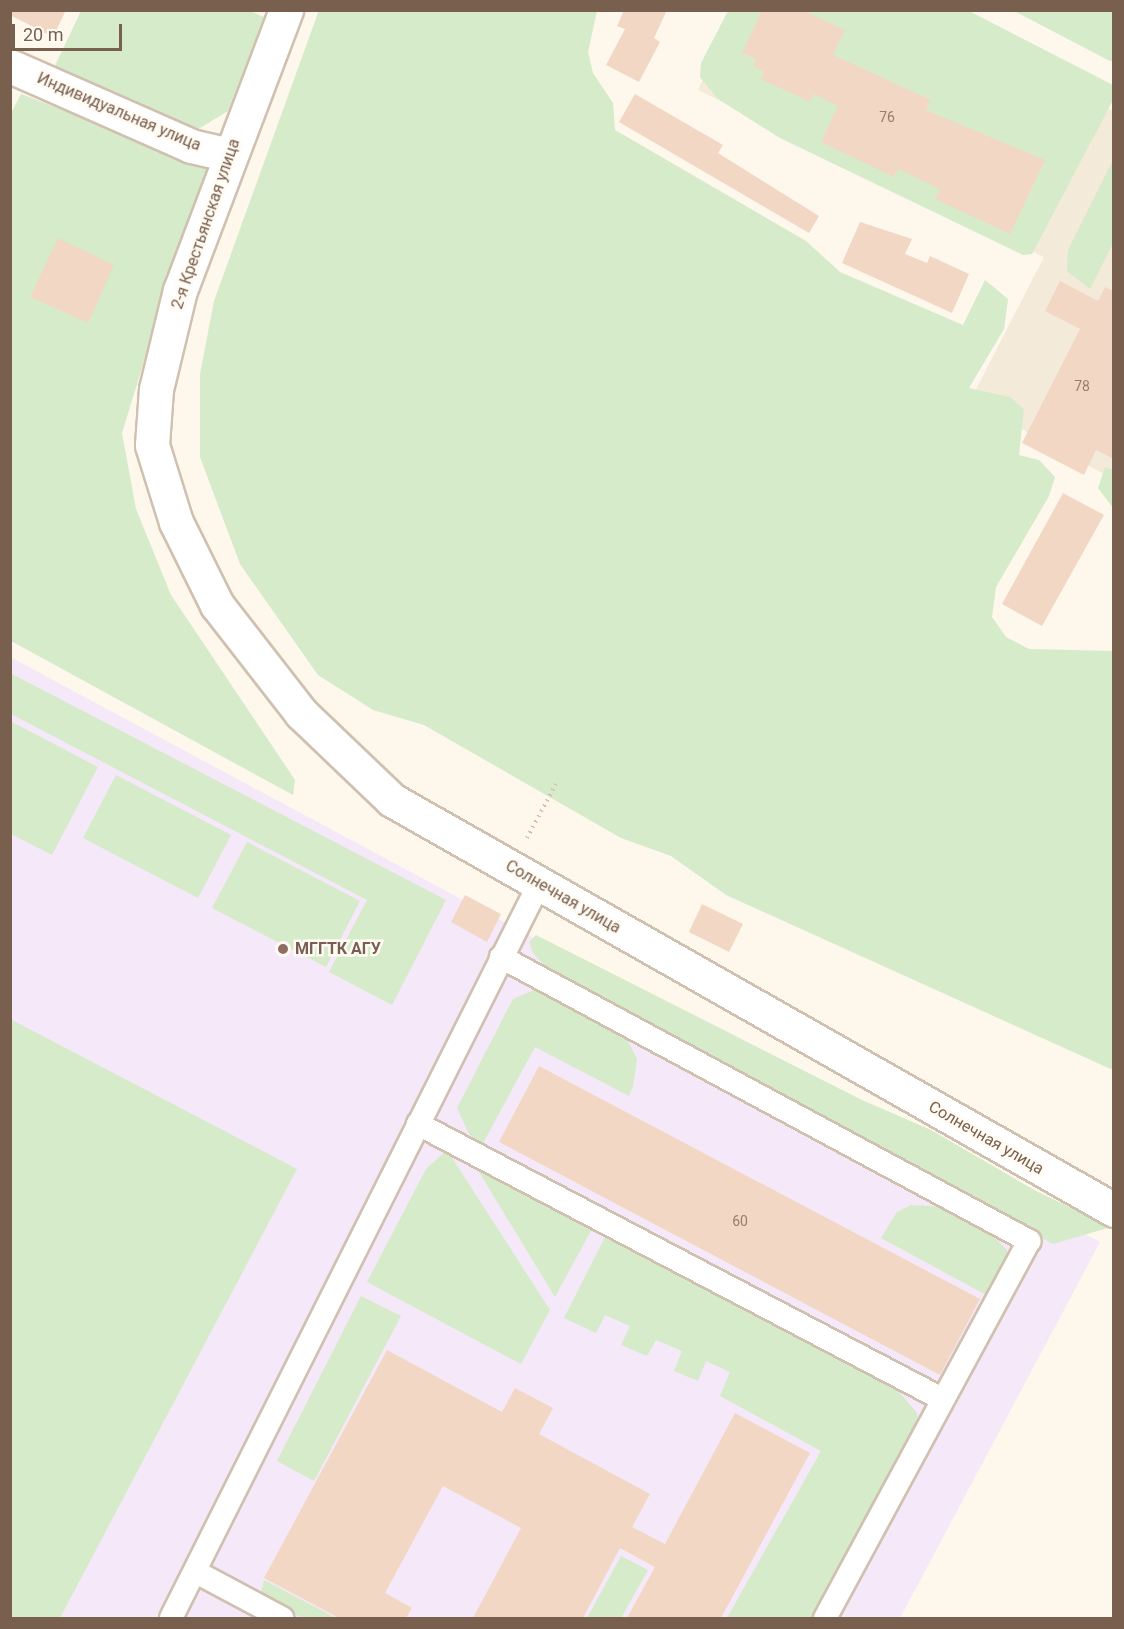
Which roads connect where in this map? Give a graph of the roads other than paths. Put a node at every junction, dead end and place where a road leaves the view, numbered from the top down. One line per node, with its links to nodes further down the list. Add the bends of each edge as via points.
1 (286, 10): 3 (street, 2-я Крестьянская улица)
2 (10, 66): 3 (street, Индивидуальная улица, via 191,146)
3 (229, 155): 4 (street, 2-я Крестьянская улица, via 180,290 156,389)
4 (152, 445): 5 (street, Солнечная улица, via 176,522 217,605 300,713 392,800)
5 (539, 884): 6 (lane); 8 (street, Солнечная улица)
6 (501, 957): 7 (lane); 9 (lane, via 1029,1241)
7 (418, 1124): 9 (lane); 10 (lane)
8 (1113, 1210)
9 (942, 1399): 13 (lane)
10 (196, 1572): 11 (lane); 12 (lane)
11 (171, 1618)
12 (282, 1618)
13 (825, 1618)

